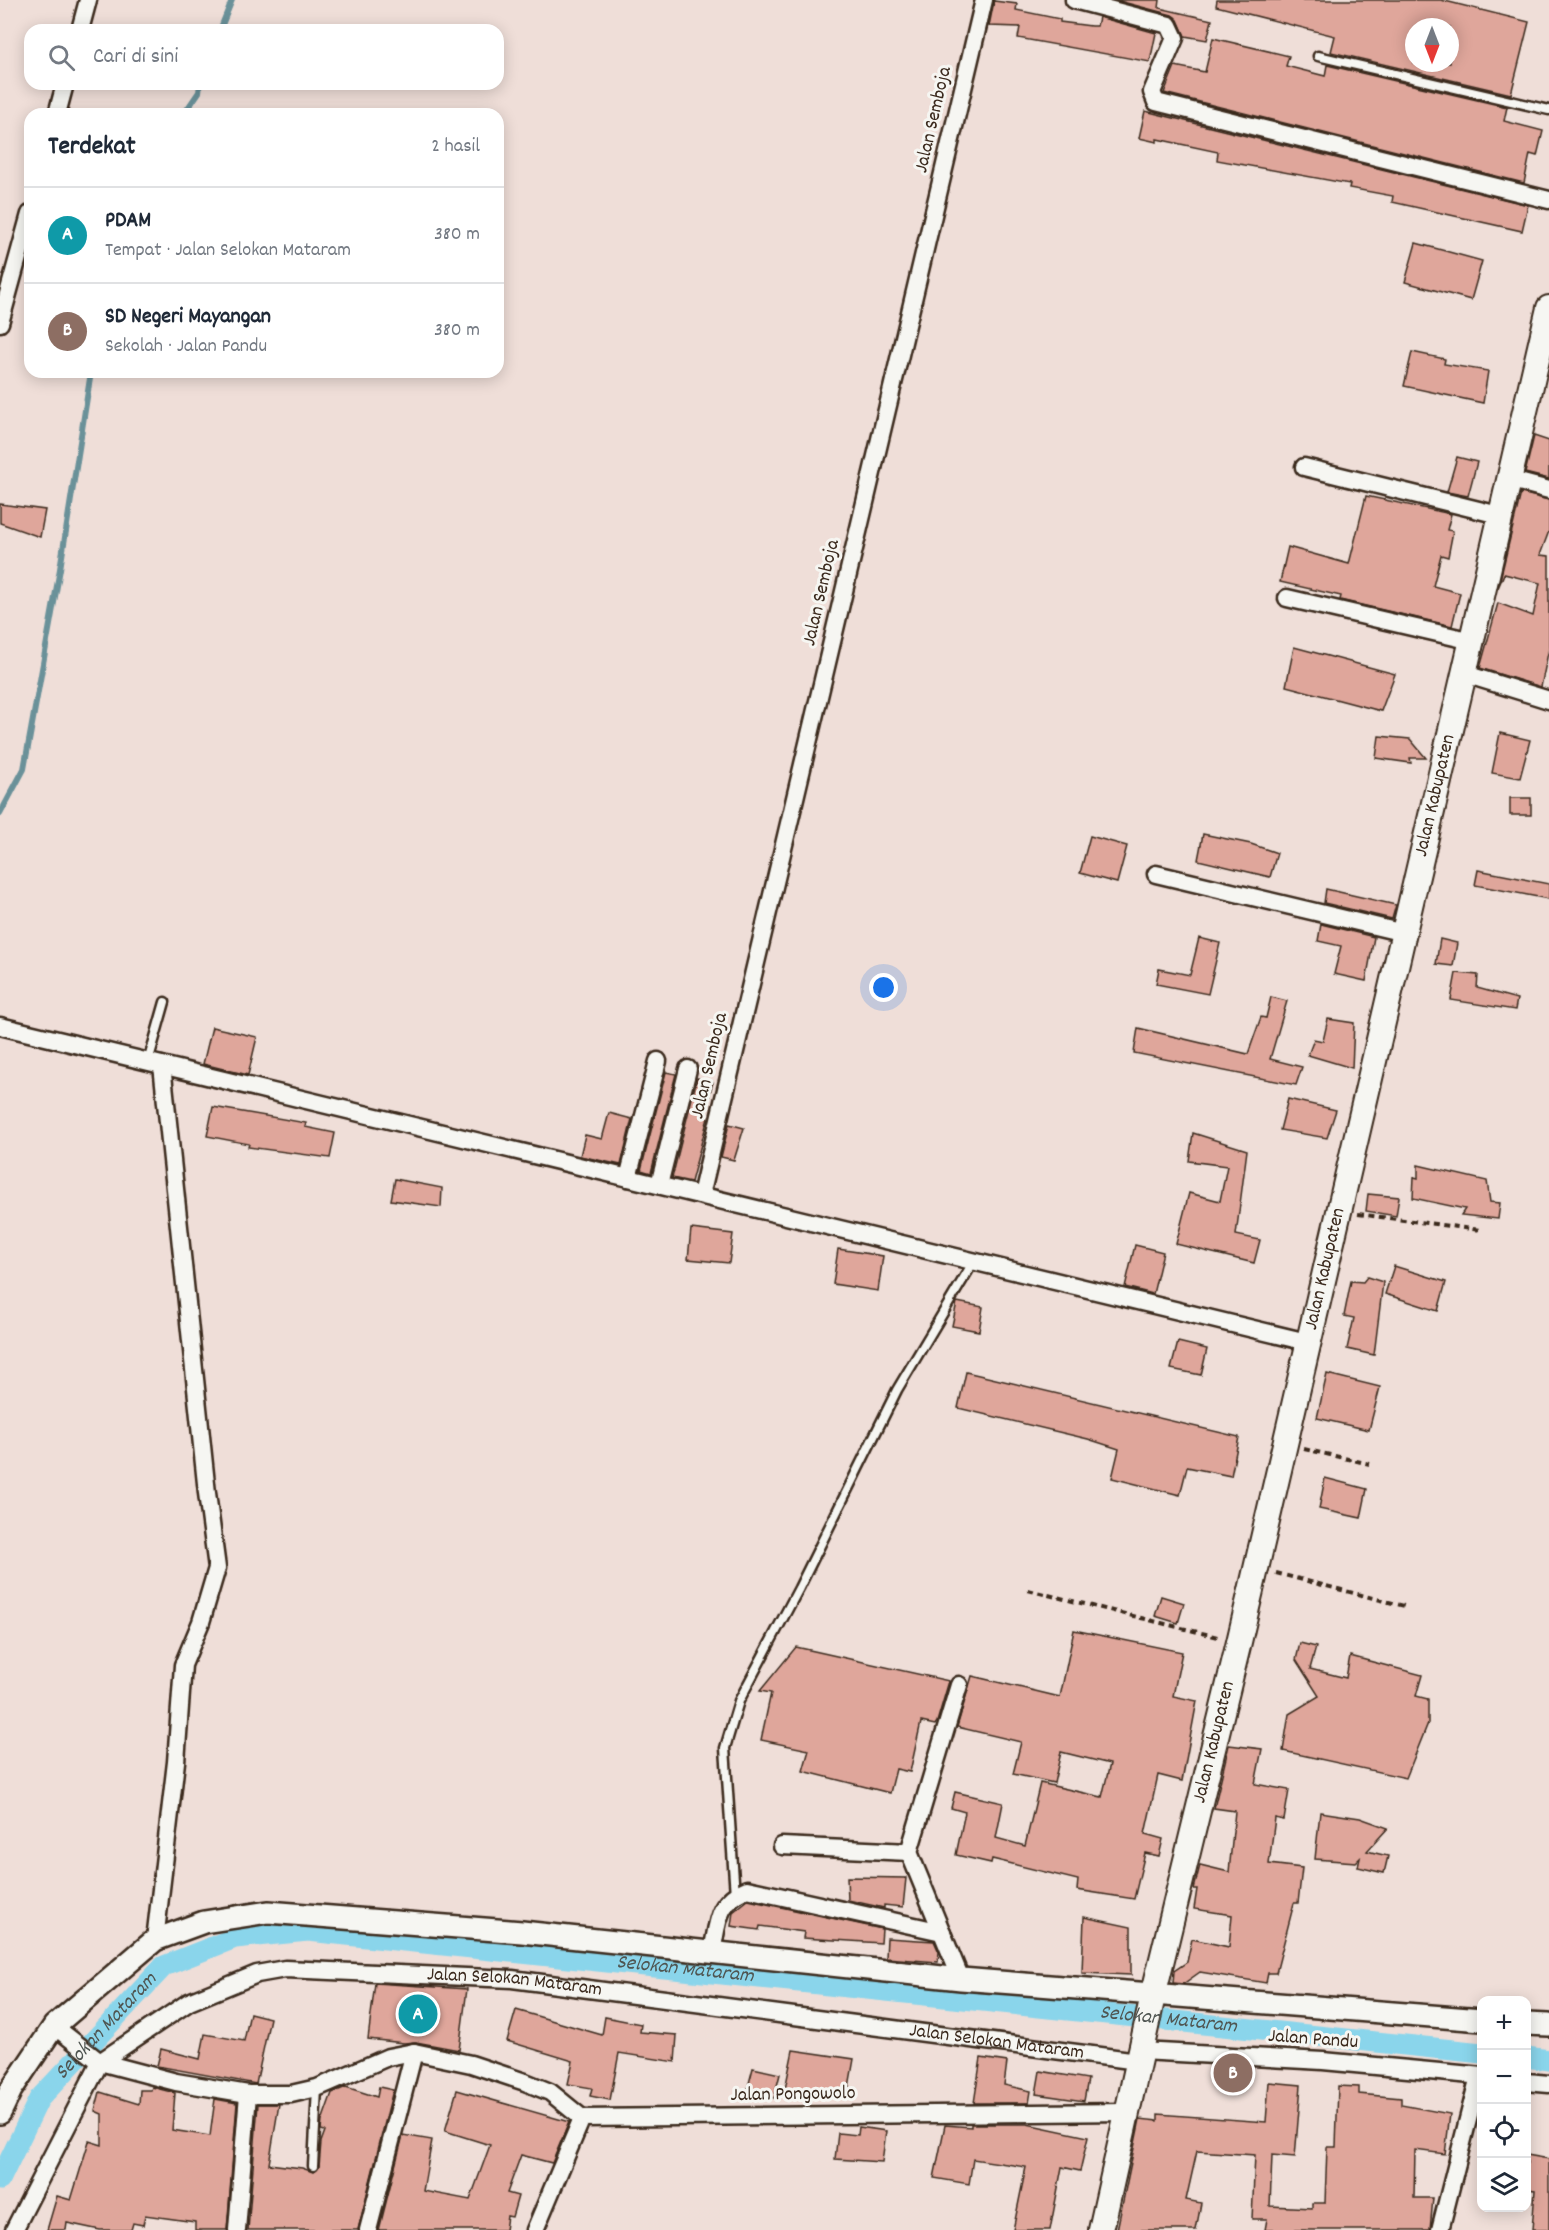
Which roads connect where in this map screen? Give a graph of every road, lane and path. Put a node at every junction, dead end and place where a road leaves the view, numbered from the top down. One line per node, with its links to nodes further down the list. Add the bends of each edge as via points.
1 (88, 0): 4 (street)
2 (984, 0): 30 (street, Jalan Semboja)
3 (1074, 0): 9 (street, via 1169,25 1175,38 1152,93 1156,102)
4 (82, 24)
5 (1318, 56): 8 (lane)
6 (63, 90): 7 (street)
7 (59, 108)
8 (1549, 110)
9 (1549, 200)
10 (24, 236): 12 (street)
11 (1549, 308): 14 (main road, Jalan Kabupaten)
12 (0, 323)
13 (1304, 467): 16 (street)
14 (1508, 478): 15 (street); 16 (main road, Jalan Kabupaten)
15 (1549, 490)
16 (1499, 515): 18 (main road, Jalan Kabupaten)
17 (1287, 598): 18 (street)
18 (1472, 641): 19 (main road, Jalan Kabupaten)
19 (1465, 674): 20 (street); 22 (main road, Jalan Kabupaten)
20 (1549, 700)
21 (1156, 874): 22 (street)
22 (1404, 933): 31 (main road, Jalan Kabupaten)
23 (165, 1002): 26 (lane)
24 (0, 1026): 26 (street)
25 (658, 1061): 28 (street)
26 (155, 1064): 28 (street); 46 (street, via 217,1568 183,1665)
27 (688, 1069): 29 (street)
28 (628, 1178): 29 (street)
29 (659, 1185): 30 (street)
30 (701, 1195): 33 (street)
31 (1338, 1211): 32 (path); 34 (main road, Jalan Kabupaten)
32 (1480, 1230)
33 (974, 1261): 34 (street); 44 (lane, via 897,1390 739,1701 725,1748)
34 (1307, 1342): 35 (main road, Jalan Kabupaten)
35 (1283, 1444): 36 (path); 37 (main road, Jalan Kabupaten)
36 (1370, 1464)
37 (1255, 1568): 39 (path); 40 (main road, Jalan Kabupaten)
38 (1028, 1590): 40 (path)
39 (1408, 1606)
40 (1239, 1642): 49 (main road, Jalan Kabupaten)
41 (959, 1685): 43 (street)
42 (782, 1846): 43 (street)
43 (909, 1851): 45 (street)
44 (735, 1895): 45 (street, via 747,1889); 47 (street, via 720,1910)
45 (942, 1932): 48 (street)
46 (155, 1940): 47 (street, via 204,1922 268,1912); 53 (street)
47 (712, 1952): 48 (street)
48 (961, 1979): 49 (street)
49 (1152, 2000): 50 (street); 55 (main road, Jalan Kabupaten)
50 (1477, 2020)
51 (1531, 2024): 52 (street)
52 (1549, 2025)
53 (60, 2031): 56 (street); 64 (street, via 11,2090)
54 (414, 2052): 60 (street, via 388,2057); 65 (street, via 471,2064 550,2091); 69 (street)
55 (1140, 2053): 56 (street, Jalan Selokan Mataram, via 512,1979 285,1969 247,1978 189,2002); 57 (street, Jalan Pandu, via 1323,2061); 63 (main road, Jalan Kabupaten)
56 (100, 2062): 62 (street, via 184,2084); 67 (street, Jalan Selokan Mataram)
57 (1477, 2076)
58 (1531, 2082): 59 (street)
59 (1549, 2084)
60 (317, 2088): 62 (street, via 291,2094); 66 (lane)
61 (1477, 2089): 72 (street)
62 (248, 2094): 68 (street)
63 (1127, 2112): 65 (street, Jalan Pongowolo); 71 (main road, Jalan Kabupaten)
64 (0, 2113)
65 (582, 2118): 70 (street)
66 (313, 2166)
67 (14, 2230)
68 (237, 2230)
69 (368, 2230)
70 (535, 2230)
71 (1101, 2230)
72 (1445, 2230)

